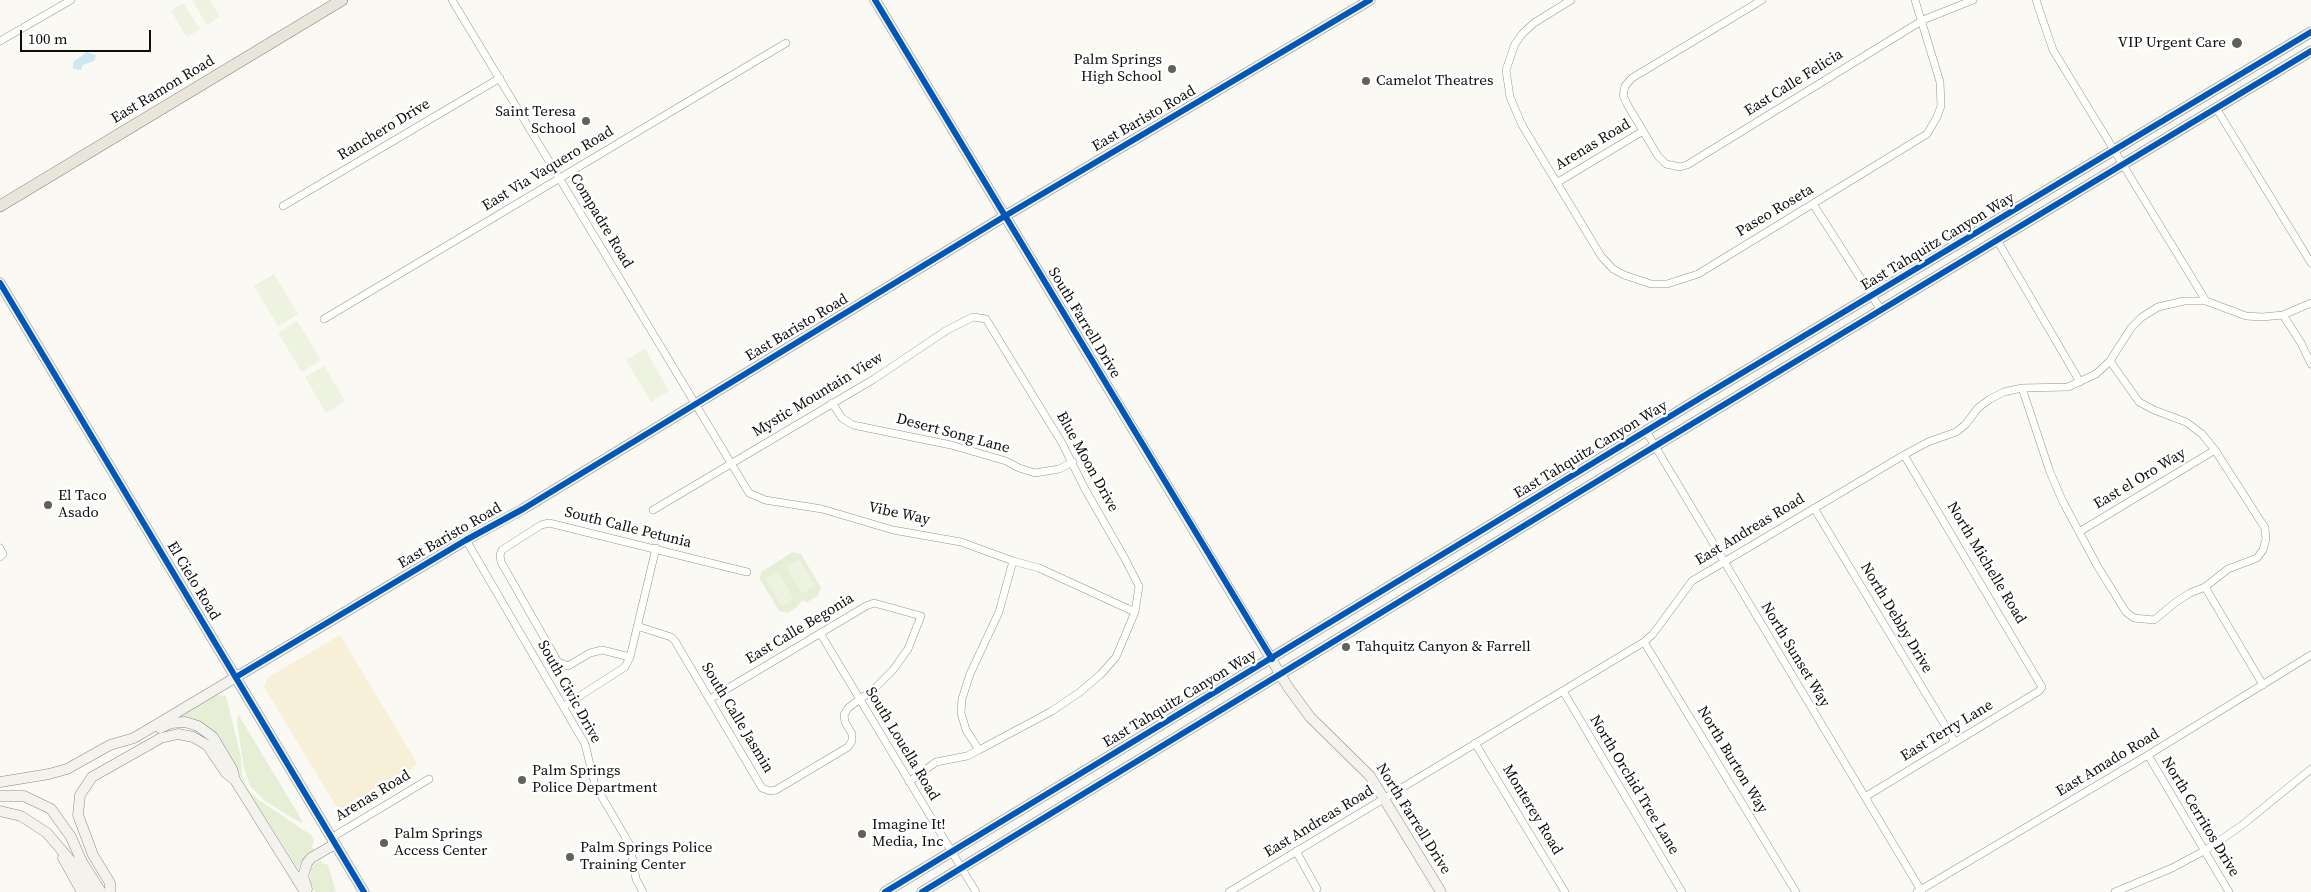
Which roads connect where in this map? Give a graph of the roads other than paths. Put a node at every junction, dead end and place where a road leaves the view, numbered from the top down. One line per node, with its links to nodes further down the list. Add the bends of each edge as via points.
1 (72, 0): 13 (street)
2 (342, 0): 24 (main road, East Ramon Road)
3 (452, 0): 16 (street, Compadre Road)
4 (875, 0): 26 (main road, South Farrell Drive)
5 (1370, 0): 26 (main road, East Baristo Road)
6 (1571, 0): 22 (street, Paseo Roseta, via 1523,33 1515,44 1506,70 1510,97 1522,125)
7 (1762, 0): 18 (street, via 1632,78 1625,86 1624,95)
8 (1915, 0): 11 (street, Paseo Roseta)
9 (1973, 0): 11 (street, East Calle Felicia)
10 (2036, 0): 19 (street, via 2053,50)
11 (1923, 20): 18 (street, East Calle Felicia, via 1687,165 1666,164); 23 (street, Paseo Roseta, via 1940,82 1941,106 1937,117 1917,141)
12 (2311, 32): 19 (main road, East Tahquitz Canyon Way)
13 (0, 41)
14 (786, 43): 21 (street, East Via Vaquero Road)
15 (2311, 51): 17 (main road, East Tahquitz Canyon Way)
16 (500, 78): 21 (street, Compadre Road); 25 (street, Ranchero Drive)
17 (2216, 108): 20 (main road, East Tahquitz Canyon Way); 28 (street)
18 (1643, 131): 22 (street, Arenas Road)
19 (2115, 150): 20 (street); 30 (main road, East Tahquitz Canyon Way)
20 (2123, 164): 27 (main road, East Tahquitz Canyon Way); 31 (street)
21 (559, 178): 35 (street, East Via Vaquero Road); 42 (street, Compadre Road)
22 (1558, 182): 23 (street, Paseo Roseta, via 1593,244 1607,262 1624,275 1651,284 1668,284 1698,274)
23 (1813, 204): 30 (street)
24 (0, 206)
25 (283, 206)
26 (1005, 216): 42 (main road, East Baristo Road); 66 (main road, South Farrell Drive)
27 (1997, 240): 33 (main road, East Tahquitz Canyon Way); 39 (street)
28 (2311, 263)
29 (0, 284): 68 (main road, El Cielo Road)
30 (1873, 295): 33 (street); 43 (main road, East Tahquitz Canyon Way)
31 (2206, 301): 34 (street, East Andreas Road, via 2246,316); 37 (street, East Andreas Road, via 2184,301 2158,307 2131,328)
32 (2311, 303): 34 (street, East Andreas Road)
33 (1882, 310): 44 (main road, East Tahquitz Canyon Way)
34 (2282, 315): 38 (street)
35 (324, 318)
36 (994, 332): 41 (street, Mystic Mountain View, via 986,319 973,317); 47 (street, Blue Moon Drive)
37 (2110, 361): 39 (street, East Andreas Road, via 2096,374); 45 (street, via 2139,402 2186,422)
38 (2311, 364)
39 (2080, 382): 40 (street, East Andreas Road, via 2068,387)
40 (2022, 388): 46 (street, East Andreas Road, via 1990,399 1956,432); 51 (street, via 2050,472)
41 (832, 403): 47 (street, Desert Song Lane, via 842,418 853,425 951,445 1035,473 1059,469); 48 (street, Mystic Mountain View)
42 (696, 404): 48 (street, Vibe Way); 52 (main road, East Baristo Road)
43 (1646, 431): 44 (street, North Sunset Way); 66 (main road, East Tahquitz Canyon Way)
44 (1655, 446): 57 (street, North Sunset Way); 67 (main road, East Tahquitz Canyon Way)
45 (2215, 450): 51 (street, East el Oro Way); 59 (street, via 2259,516 2266,539 2256,558 2228,569)
46 (1904, 455): 49 (street, East Andreas Road); 70 (street, North Michelle Road)
47 (1073, 462): 60 (street, Blue Moon Drive, via 1139,586)
48 (731, 464): 50 (street, Mystic Mountain View); 56 (street, Vibe Way, via 750,493 765,500 822,509 893,530 961,542)
49 (1814, 508): 57 (street, East Andreas Road); 76 (street, North Debby Drive)
50 (653, 510)
51 (2079, 532): 59 (street, via 2126,612 2134,618 2154,620 2190,593)
52 (466, 540): 68 (main road, East Baristo Road); 74 (street, South Civic Drive)
53 (0, 548): 55 (street, via 3,554)
54 (656, 548): 58 (street, South Calle Petunia); 61 (street); 65 (street, South Calle Petunia, via 549,523 502,550 500,555 558,662 568,666 602,650)
55 (0, 557)
56 (1012, 561): 60 (street, Vibe Way, via 1039,568); 78 (street, via 998,612 962,699 961,713 966,730)
57 (1723, 562): 63 (street, East Andreas Road, via 1692,581); 86 (street, North Sunset Way)
58 (747, 572)
59 (2205, 587): 69 (street)
60 (1135, 612): 78 (street, Blue Moon Drive, via 1116,657 1102,674 1052,711)
61 (637, 626): 65 (street); 72 (street, South Calle Jasmin, via 671,637)
62 (820, 633): 72 (street, East Calle Begonia); 73 (street, South Louella Road); 73 (street, East Calle Begonia, via 874,603 922,616 908,649 887,676)
63 (1644, 642): 71 (street, East Andreas Road); 113 (street, North Burton Way)
64 (2311, 655): 69 (street, East Amado Road)
65 (630, 657): 74 (street, via 620,672)
66 (1272, 659): 67 (main road, South Farrell Drive); 94 (main road, East Tahquitz Canyon Way)
67 (1280, 674): 87 (main road, North Farrell Drive, via 1310,717 1353,757); 95 (main road, East Tahquitz Canyon Way)
68 (236, 677): 75 (main road, East Baristo Road); 90 (main road, El Cielo Road)
69 (2264, 685): 79 (street, East Amado Road)
70 (2042, 687): 76 (street, East Terry Lane, via 2039,692)
71 (1563, 691): 77 (street, East Andreas Road); 112 (street, North Orchid Tree Lane)
72 (710, 699): 73 (street, South Calle Jasmin, via 762,788 770,791 848,747 852,734 844,722 844,715)
73 (860, 700): 84 (street, South Louella Road)
74 (564, 706): 105 (street, South Civic Drive, via 585,744 596,785 630,845 636,879)
75 (134, 738): 82 (main road, via 171,723 185,722 198,726 216,742); 83 (main road, via 110,745 67,769)
76 (1956, 742): 86 (street, East Terry Lane)
77 (1475, 743): 87 (street, East Andreas Road); 111 (street, Monterey Road)
78 (979, 750): 84 (street, Blue Moon Drive, via 967,756 936,762)
79 (2148, 755): 93 (street, North Cerritos Drive); 97 (street, East Amado Road)
80 (2311, 769): 93 (street, via 2241,826)
81 (429, 779): 90 (street, Arenas Road)
82 (235, 780): 102 (main road, via 226,773 213,751 185,734 169,735 92,777 82,790 78,807 82,830 116,880); 103 (main road)
83 (0, 782)
84 (908, 782): 94 (street, South Louella Road)
85 (0, 796): 89 (main road, via 16,794 43,803 58,816)
86 (1865, 797): 97 (street, North Sunset Way)
87 (1385, 798): 92 (street, East Andreas Road); 110 (main road, North Farrell Drive)
88 (0, 811): 91 (main road, via 31,821)
89 (71, 837): 100 (main road); 101 (main road, via 88,858)
90 (333, 841): 103 (main road, via 311,858 304,869); 104 (main road, El Cielo Road)
91 (58, 845): 98 (main road); 99 (main road)
92 (1296, 851): 96 (street); 109 (street, East Andreas Road)
93 (2204, 851): 114 (street); 115 (street, North Cerritos Drive)
94 (951, 852): 95 (street, South Louella Road); 106 (main road, East Tahquitz Canyon Way)
95 (962, 868): 107 (main road, East Tahquitz Canyon Way); 108 (street, South Louella Road)
96 (1317, 889)
97 (1920, 891)
98 (82, 892)
99 (90, 892)
100 (101, 892)
101 (106, 892)
102 (112, 892)
103 (307, 892)
104 (364, 892)
105 (642, 892)
106 (885, 892)
107 (922, 892)
108 (976, 892)
109 (1229, 892)
110 (1441, 892)
111 (1565, 892)
112 (1682, 892)
113 (1796, 892)
114 (2116, 892)
115 (2229, 892)

